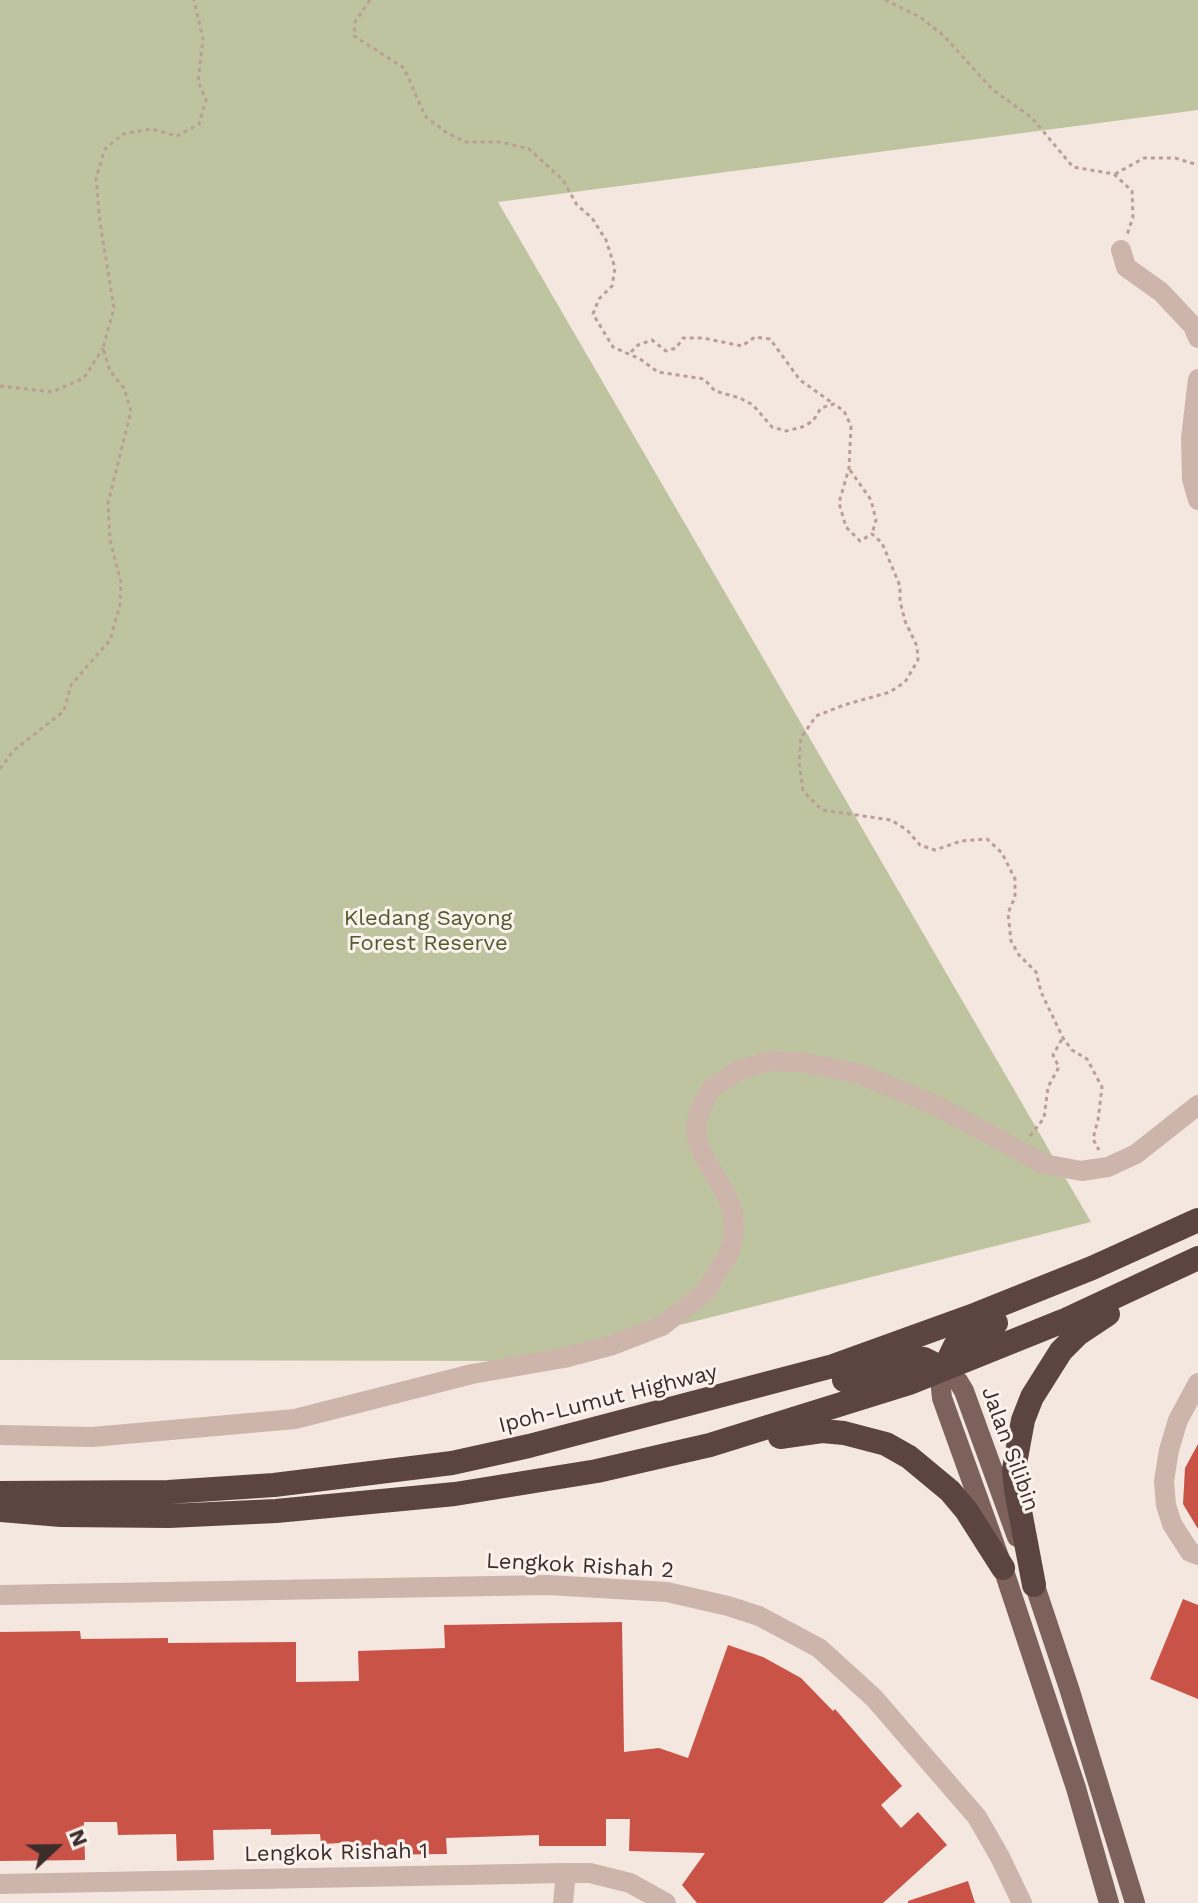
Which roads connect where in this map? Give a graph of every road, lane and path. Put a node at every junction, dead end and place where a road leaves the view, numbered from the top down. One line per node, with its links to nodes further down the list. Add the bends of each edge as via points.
1 (194, 0): 8 (path, via 203,39 198,81 206,100 199,124 177,136 151,129 123,134 105,149 96,178 114,308)
2 (370, 0): 9 (path, via 355,22 354,36 404,68 425,116 466,142 529,149 563,180 577,205 592,218 606,240 616,277 593,314 613,347)
3 (885, 0): 5 (path, via 943,35 992,89 1032,118 1073,167)
4 (1198, 165): 5 (path, via 1144,158)
5 (1114, 174): 6 (path, via 1132,191 1133,217)
6 (1121, 250): 7 (street, via 1126,267 1161,292)
7 (1198, 338)
8 (103, 348): 11 (path, via 84,378 52,392); 16 (path, via 131,411 108,503 120,605 110,640 71,685 64,711 13,751)
9 (629, 354): 12 (path, via 658,372 704,379 715,391 753,405 772,427 786,431 813,421 821,408); 12 (path, via 652,340 666,351 683,338 742,346 755,337 770,339 800,380)
10 (1198, 379): 14 (street, via 1191,438)
11 (0, 386)
12 (834, 404): 13 (path, via 851,426)
13 (849, 468): 15 (path, via 871,500 876,520); 15 (path, via 839,503 846,527 860,541)
14 (1198, 500)
15 (872, 534): 17 (path, via 882,543 900,586 918,660 905,682 890,692 816,716 801,738 803,791 822,810 891,820 920,845 935,850 987,839 1002,853 1015,879 1008,913 1011,941 1036,972)
16 (0, 769)
17 (1063, 1038): 19 (path, via 1053,1055 1059,1067 1048,1087 1044,1118); 20 (path, via 1087,1059 1102,1087 1093,1139)
18 (1198, 1105): 20 (street, via 1136,1154)
19 (1018, 1151): 20 (street, via 1044,1164 1081,1171); 26 (street, via 937,1106 860,1074 769,1061 737,1071 711,1089 702,1106 697,1139 726,1194 734,1235 705,1292 662,1326 576,1355 457,1377 295,1419 92,1437)
20 (1108, 1167)
21 (1198, 1222): 24 (highway, via 1096,1280 973,1332 955,1346); 28 (highway, Ipoh-Lumut Highway, via 977,1314 833,1366 618,1425)
22 (1198, 1258): 23 (highway)
23 (1173, 1271): 24 (highway); 33 (highway, via 1078,1334 1032,1397 1014,1469)
24 (944, 1369): 27 (highway, via 849,1403); 28 (highway, via 914,1358 652,1432 530,1455); 32 (main road, Jalan Silibin, via 942,1398); 33 (main road, Jalan Silibin, via 964,1391)
25 (1198, 1383): 31 (street, via 1178,1420 1164,1481 1172,1524)
26 (0, 1435)
27 (672, 1454): 30 (highway, via 526,1484 359,1505 169,1516); 32 (highway, via 822,1431 886,1444 950,1491)
28 (452, 1463): 29 (highway, Ipoh-Lumut Highway, via 168,1492)
29 (0, 1493)
30 (0, 1510)
31 (1194, 1554)
32 (1003, 1568): 40 (main road, Jalan Silibin)
33 (1034, 1585): 41 (main road, Jalan Silibin)
34 (0, 1595): 39 (street, Lengkok Rishah 2, via 548,1585 667,1592 728,1606 819,1648 874,1698 977,1817)
35 (566, 1873): 36 (street, Lengkok Rishah 1); 37 (street); 38 (street, Lengkok Rishah 1, via 630,1883)
36 (0, 1884)
37 (563, 1903)
38 (666, 1903)
39 (1022, 1903)
40 (1109, 1903)
41 (1135, 1903)

